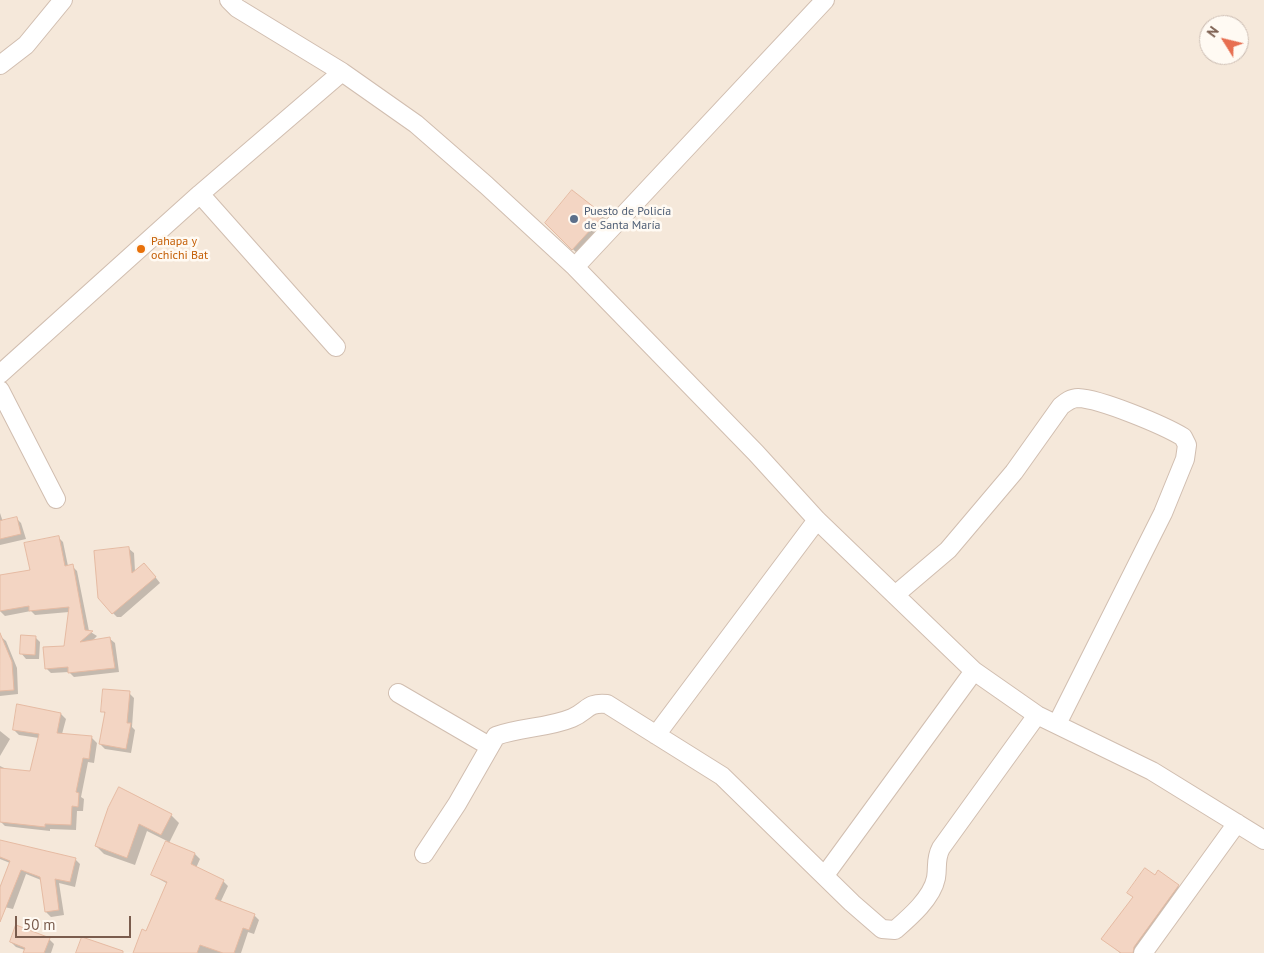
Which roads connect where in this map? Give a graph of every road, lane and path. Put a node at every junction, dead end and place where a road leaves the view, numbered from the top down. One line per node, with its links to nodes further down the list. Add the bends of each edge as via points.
1 (62, 0): 4 (street, via 26,45)
2 (229, 0): 5 (street)
3 (826, 0): 7 (street)
4 (0, 65)
5 (342, 72): 6 (street); 7 (street, via 416,124)
6 (200, 194): 8 (street); 9 (street)
7 (575, 267): 12 (street)
8 (336, 347)
9 (0, 374)
10 (0, 390): 11 (street)
11 (56, 499)
12 (817, 520): 13 (street); 18 (street)
13 (895, 595): 14 (street); 17 (street, via 948,550 1014,472 1067,401 1077,398 1095,402 1184,437 1187,445 1185,459 1163,513)
14 (974, 671): 16 (street); 23 (street)
15 (398, 693): 19 (street)
16 (1037, 715): 17 (street); 23 (street, via 941,848 936,860 935,884 930,893 895,930 882,929)
17 (1057, 724): 20 (street, via 1152,771)
18 (656, 735): 19 (street, via 607,704 596,703 574,717 496,736); 23 (street, via 722,776)
19 (489, 746): 22 (street)
20 (1237, 823): 21 (street); 24 (street)
21 (1264, 840)
22 (424, 854)
23 (825, 875)
24 (1143, 953)

